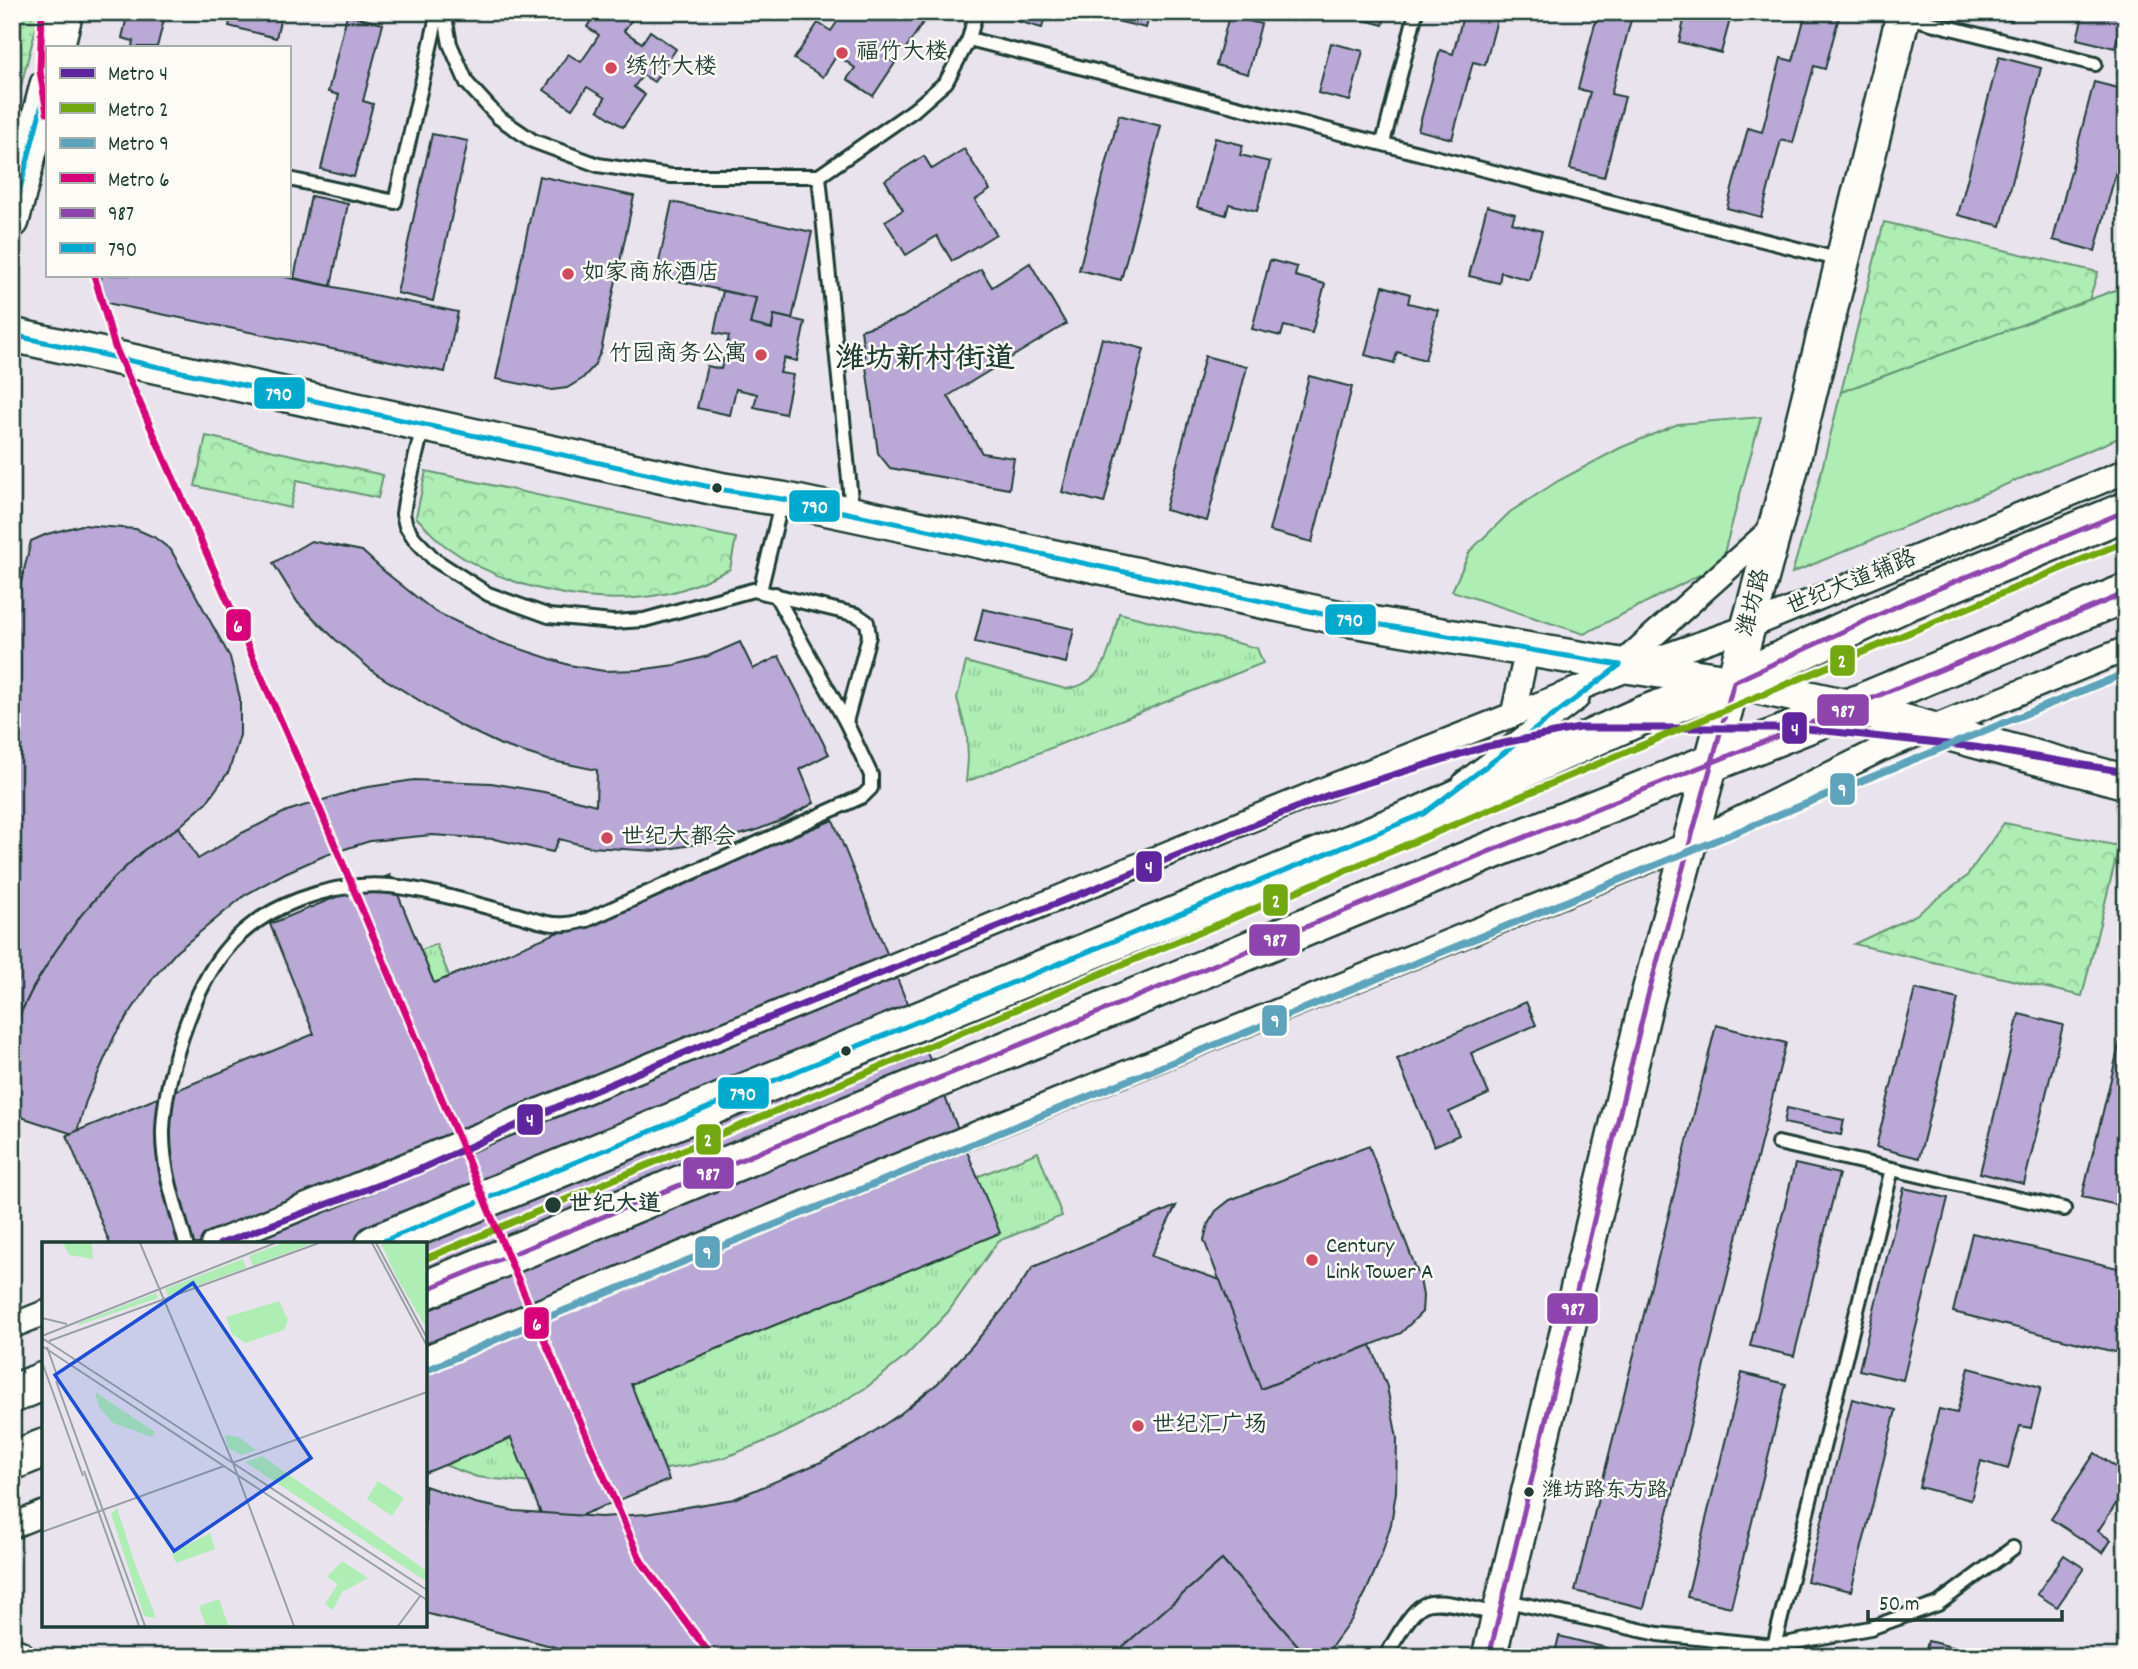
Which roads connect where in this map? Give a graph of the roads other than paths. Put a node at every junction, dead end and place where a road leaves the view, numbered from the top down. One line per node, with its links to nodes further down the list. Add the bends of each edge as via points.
1 (66, 12): 8 (street)
2 (438, 12): 14 (lane, via 394,202)
3 (444, 12): 13 (lane, via 450,44 467,83 498,117 533,141 598,165 671,176)
4 (976, 12): 7 (lane)
5 (1416, 12): 12 (lane)
6 (1903, 14): 9 (lane); 16 (street, 潍坊路)
7 (969, 38): 12 (lane); 13 (lane, via 946,82)
8 (57, 46)
9 (2095, 64)
10 (46, 93): 11 (street)
11 (42, 124): 15 (street)
12 (1382, 143): 16 (lane)
13 (819, 176): 22 (lane)
14 (290, 179)
15 (12, 221)
16 (1841, 260): 23 (street, 潍坊路)
17 (12, 335): 18 (street)
18 (424, 423): 20 (street); 24 (lane, via 405,501 406,526 435,560 488,594 549,616 613,622 644,620 746,590)
19 (2126, 471): 27 (street, 世纪大道辅路)
20 (782, 499): 22 (street); 24 (lane)
21 (2126, 511): 31 (main road, via 1906,602)
22 (852, 514): 29 (street, via 1346,619)
23 (1775, 526): 27 (street, 潍坊路); 30 (street, 潍坊路)
24 (760, 591): 26 (lane)
25 (2126, 593): 32 (main road)
26 (775, 594): 34 (lane); 34 (lane, via 858,615 867,622 869,636)
27 (1748, 627): 30 (street, 世纪大道辅路); 31 (street, 潍坊路)
28 (2126, 649): 35 (street)
29 (1527, 650): 30 (street); 33 (street)
30 (1619, 671): 31 (street); 33 (street, 世纪大道辅路); 38 (street, 潍坊路)
31 (1734, 682): 32 (street); 36 (street, 潍坊路); 38 (main road, via 1641,716)
32 (1852, 707): 35 (street); 36 (main road)
33 (1513, 715): 44 (street, 世纪大道辅路)
34 (846, 722): 43 (lane, via 871,775 871,788 863,796 587,920 564,925 388,886 358,887 297,901 245,930 208,974 170,1082 164,1154)
35 (1931, 729): 37 (street); 39 (street)
36 (1711, 762): 39 (street, 潍坊路); 46 (main road)
37 (2126, 782)
38 (1423, 814): 45 (main road)
39 (1689, 844): 49 (street); 57 (street, 潍坊路, via 1647,999)
40 (1778, 1143): 41 (lane)
41 (1892, 1169): 42 (lane); 58 (lane)
42 (2064, 1209)
43 (185, 1242)
44 (218, 1242)
45 (380, 1242)
46 (427, 1289)
47 (42, 1314): 48 (street)
48 (12, 1326)
49 (427, 1357)
50 (42, 1382): 51 (main road)
51 (12, 1394)
52 (42, 1449): 53 (main road)
53 (12, 1461)
54 (42, 1514): 55 (street)
55 (12, 1526)
56 (2013, 1548): 58 (lane, via 1938,1604 1870,1628)
57 (1501, 1608): 58 (lane, via 1658,1634); 61 (lane, via 1424,1605); 62 (street, 潍坊路)
58 (1774, 1646)
59 (12, 1655): 60 (street)
60 (18, 1657)
61 (1385, 1657)
62 (1489, 1657)

